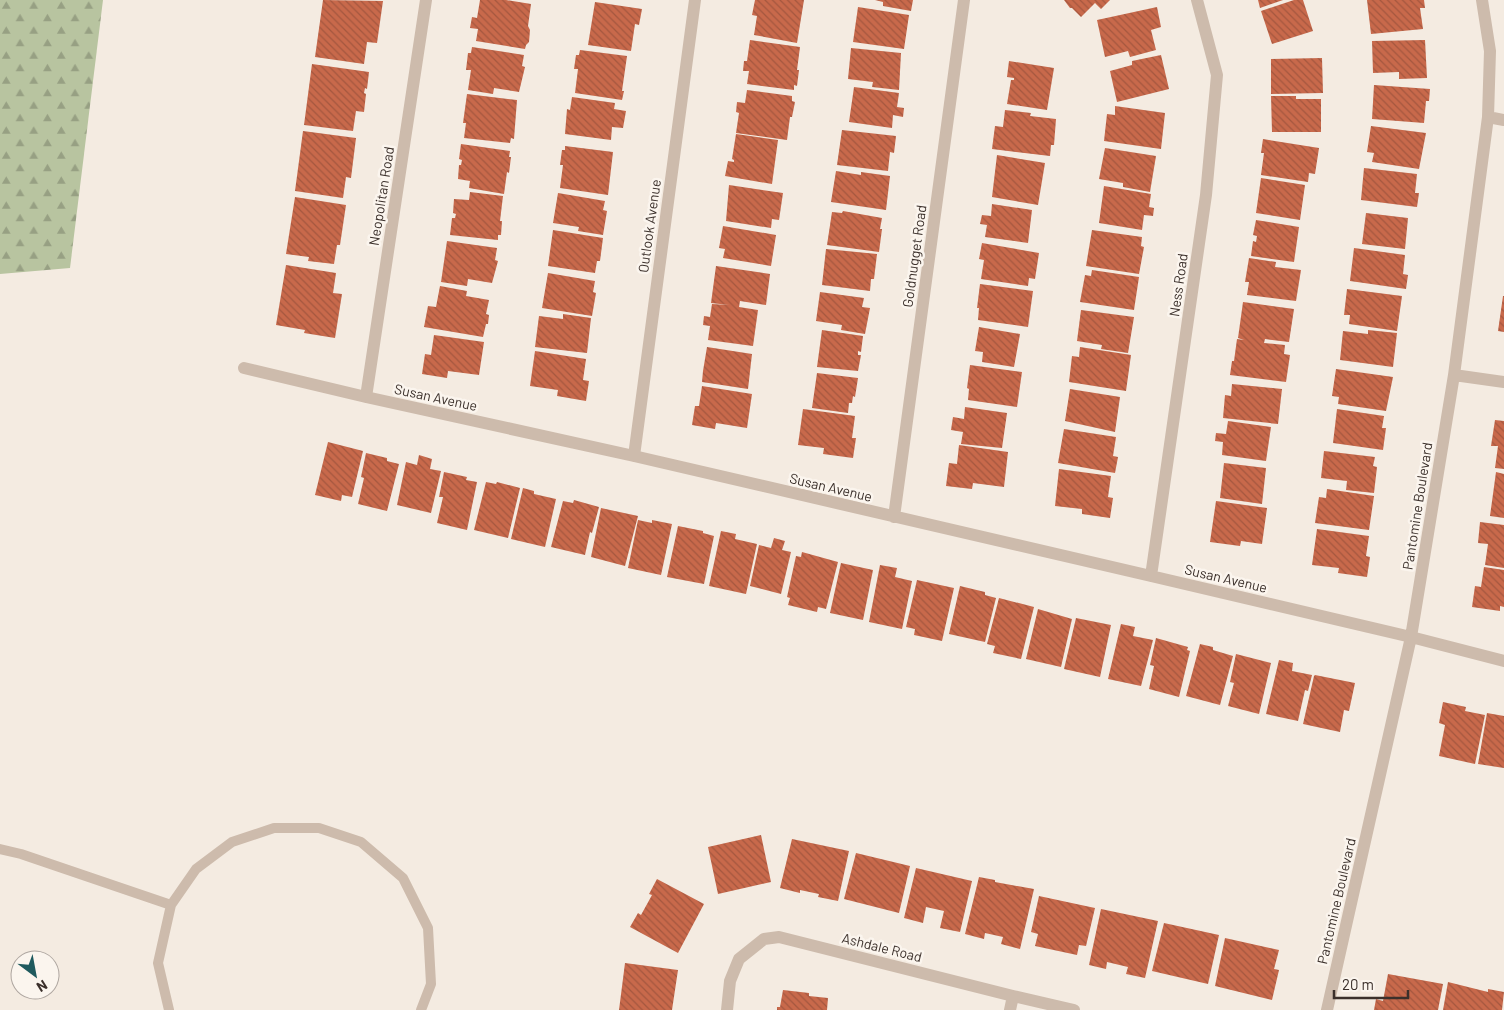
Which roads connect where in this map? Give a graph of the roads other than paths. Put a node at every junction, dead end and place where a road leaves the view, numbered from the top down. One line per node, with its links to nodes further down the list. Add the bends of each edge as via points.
1 (426, 0): 11 (street, Neopolitan Road)
2 (695, 0): 12 (street, Outlook Avenue)
3 (964, 0): 13 (street, Goldnugget Road)
4 (1197, 0): 14 (street, Ness Road, via 1217,76 1206,195)
5 (1482, 0): 6 (street, Pantomine Boulevard, via 1490,51)
6 (1488, 118): 7 (street); 9 (street, Pantomine Boulevard)
7 (1504, 120)
8 (244, 368): 11 (street, Susan Avenue)
9 (1454, 375): 10 (street); 15 (street, Pantomine Boulevard)
10 (1504, 382)
11 (366, 397): 12 (street, Susan Avenue)
12 (634, 456): 13 (street, Susan Avenue)
13 (894, 517): 14 (street, Susan Avenue)
14 (1151, 576): 15 (street, Susan Avenue)
15 (1411, 636): 16 (street, Susan Avenue); 25 (street, Pantomine Boulevard)
16 (1504, 661)
17 (0, 849): 18 (lane)
18 (171, 905): 20 (lane, via 158,963); 21 (lane, via 196,869 232,842 274,828 319,828 361,842 403,878 428,928 431,984)
19 (1013, 996): 22 (street, Ashdale Road, via 779,937 764,940 739,958 730,981); 23 (street); 24 (street, Ashdale Road)
20 (169, 1010)
21 (421, 1010)
22 (727, 1010)
23 (1010, 1010)
24 (1074, 1010)
25 (1327, 1010)

